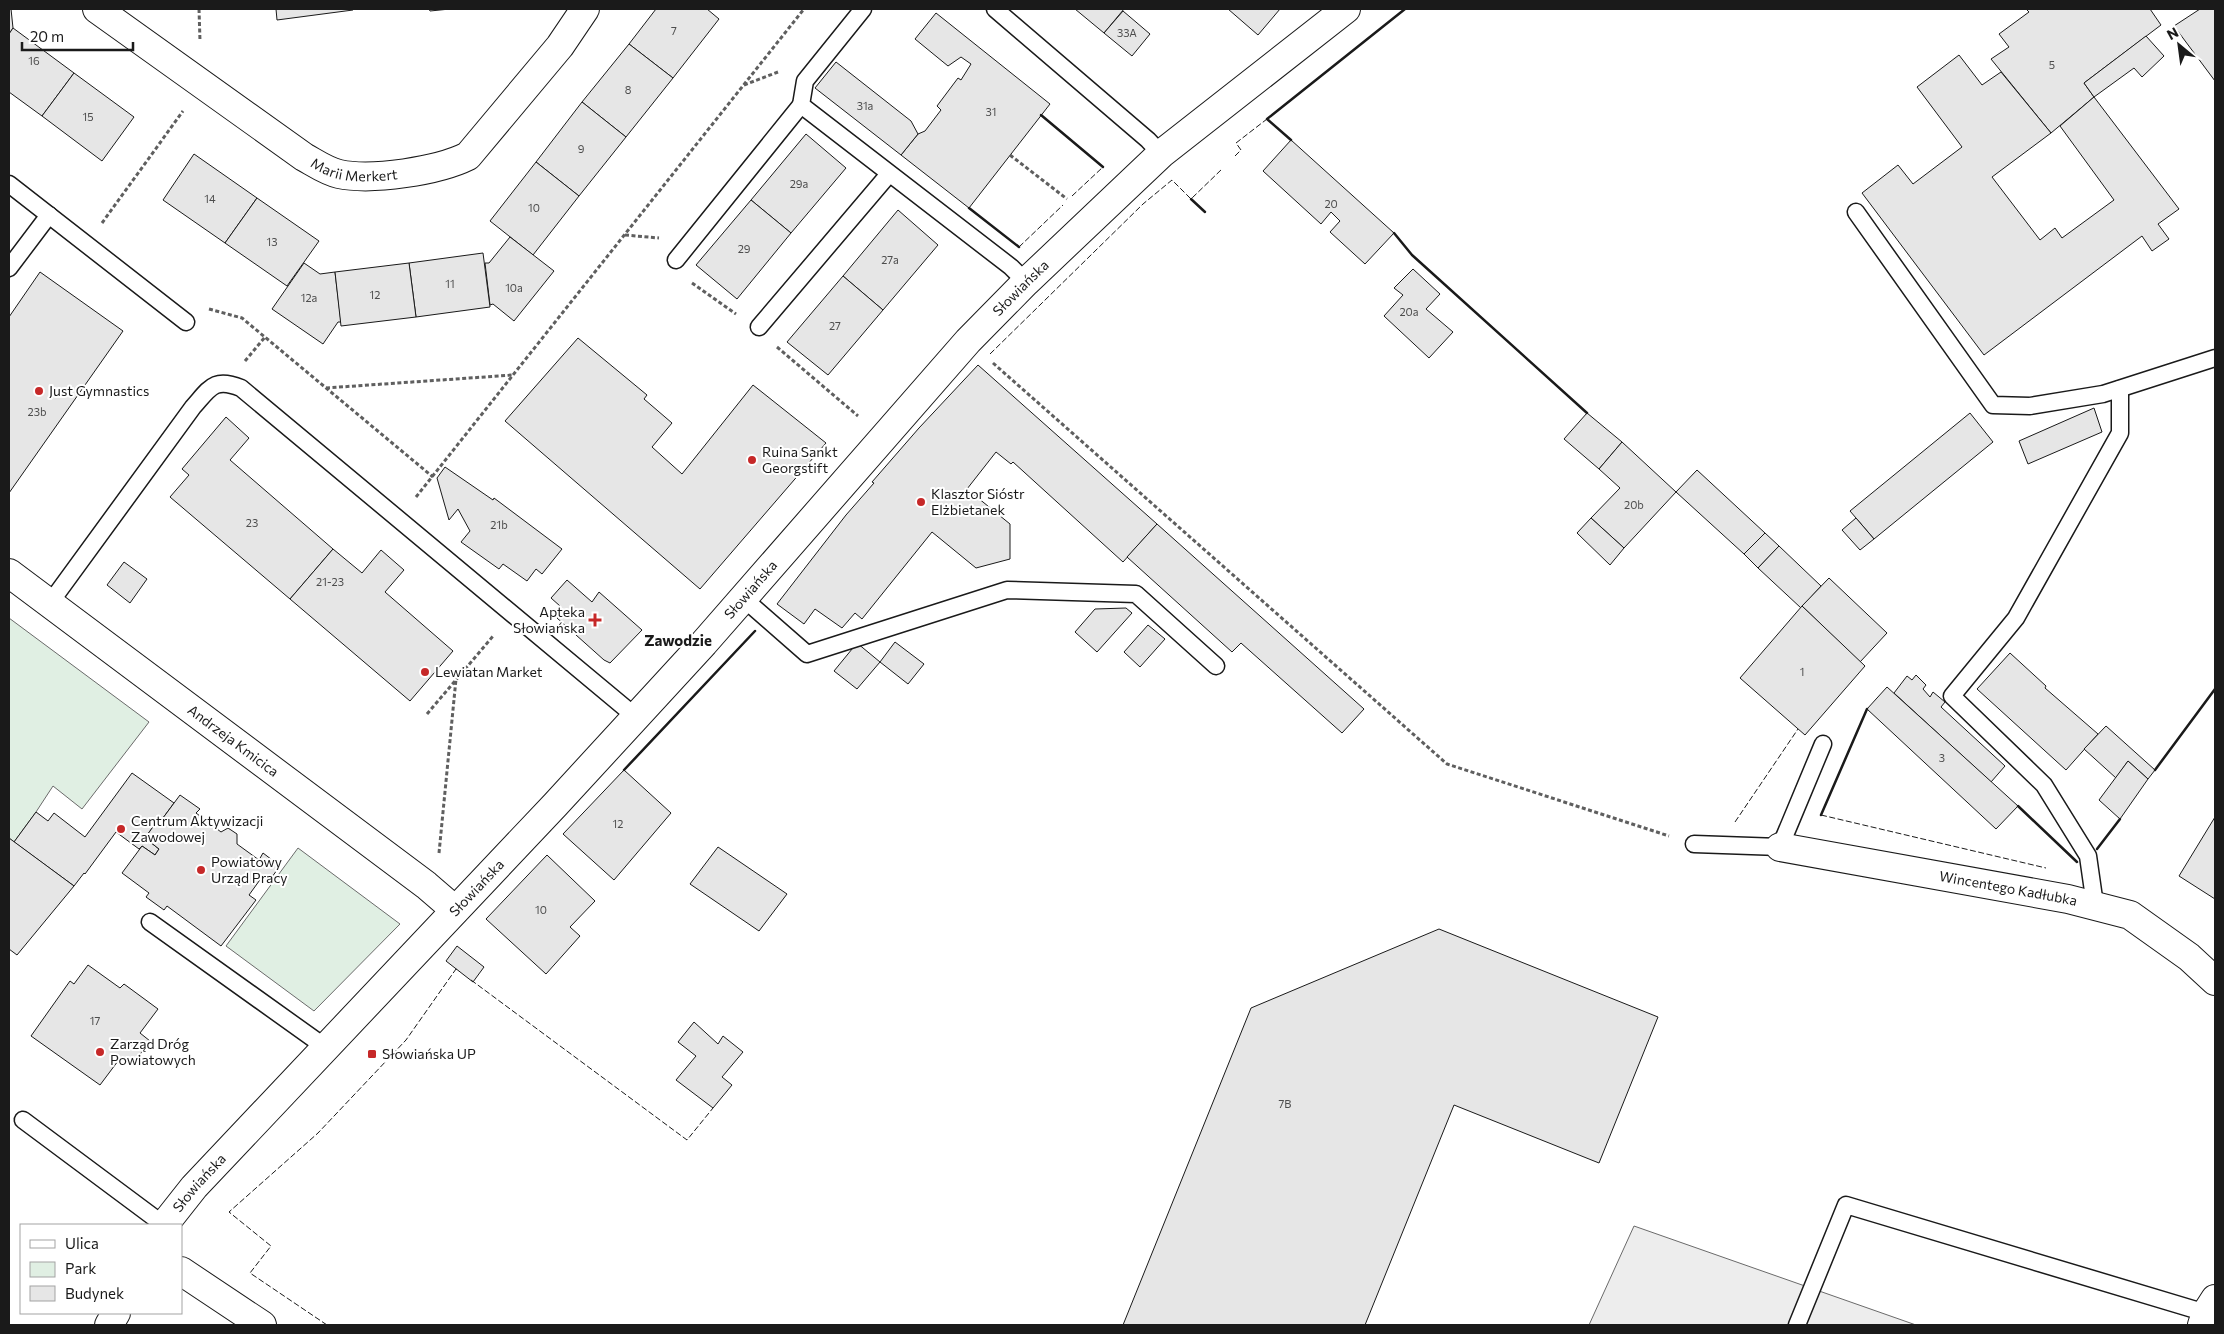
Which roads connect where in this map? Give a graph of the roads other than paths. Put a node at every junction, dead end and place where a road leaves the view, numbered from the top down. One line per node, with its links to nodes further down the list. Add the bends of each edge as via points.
1 (98, 9): 2 (street, Marii Merkert, via 322,168 361,178 428,169 468,156 560,46)
2 (585, 9)
3 (863, 9): 6 (lane, via 805,81)
4 (995, 9): 7 (lane)
5 (1346, 9): 7 (street, Słowiańska)
6 (801, 105): 8 (lane); 12 (lane)
7 (1162, 154): 14 (street, Słowiańska)
8 (889, 174): 14 (lane); 16 (lane)
9 (9, 184): 11 (lane)
10 (1856, 212): 18 (lane, via 1993,405 2030,406)
11 (48, 215): 13 (lane); 15 (lane)
12 (676, 260)
13 (9, 268)
14 (1026, 282): 20 (street, Słowiańska, via 968,341)
15 (186, 322)
16 (759, 327)
17 (2215, 358): 18 (lane)
18 (2120, 389): 27 (lane, via 2120,433 2016,618 1952,696 2044,785 2088,856)
19 (9, 573): 21 (street, Andrzeja Kmicica)
20 (743, 598): 22 (lane, via 807,654 1007,590 1136,594); 23 (street, Słowiańska)
21 (50, 603): 23 (lane, via 193,407 212,385 227,382 241,388); 28 (street, Andrzeja Kmicica)
22 (1216, 666)
23 (636, 717): 28 (street, Słowiańska)
24 (1823, 744): 26 (lane)
25 (1694, 844): 26 (lane)
26 (1780, 847): 27 (street, Wincentego Kadłubka)
27 (2095, 904): 30 (street, Wincentego Kadłubka, via 2130,915 2189,957)
28 (455, 910): 31 (street, Słowiańska)
29 (150, 922): 31 (lane)
30 (2215, 981)
31 (325, 1047): 34 (street, Słowiańska, via 194,1187)
32 (22, 1120): 33 (lane)
33 (163, 1224)
34 (165, 1224)
35 (182, 1272): 37 (street)
36 (2208, 1312): 38 (lane, via 1846,1205)
37 (262, 1325)
38 (1797, 1325)

